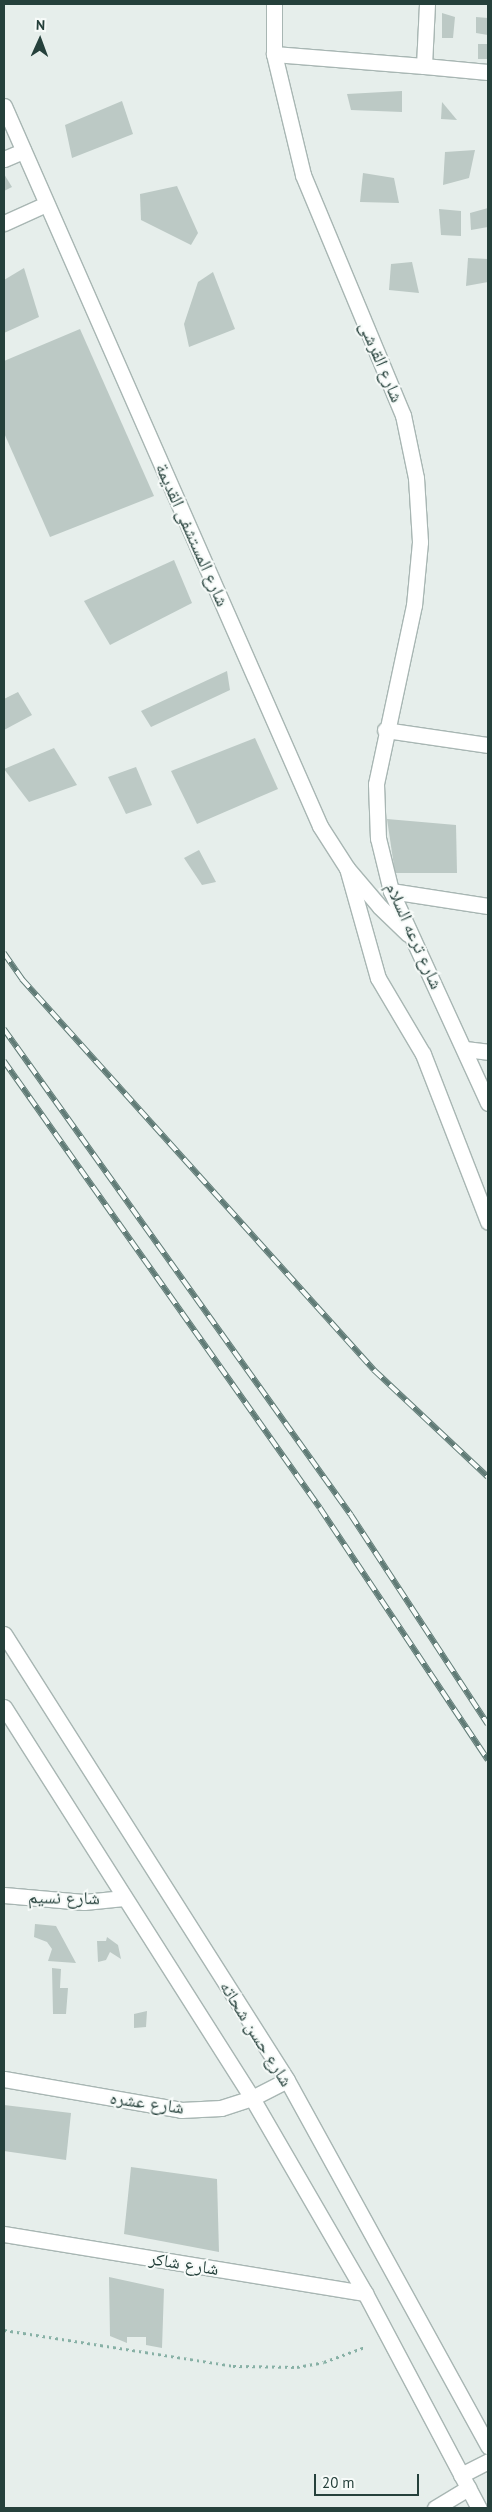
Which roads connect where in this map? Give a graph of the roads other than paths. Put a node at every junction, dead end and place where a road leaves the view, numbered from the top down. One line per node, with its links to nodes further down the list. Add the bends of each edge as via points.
1 (274, 4): 3 (street, شارع القرشى)
2 (427, 4): 4 (street)
3 (274, 54): 4 (street); 11 (street, شارع القرشى, via 303,175 403,415 416,478 420,542 414,605)
4 (424, 66): 5 (street)
5 (488, 72)
6 (4, 106): 7 (street, شارع المستشفى القديمة)
7 (23, 151): 8 (street); 9 (street, شارع المستشفى القديمة)
8 (4, 159)
9 (46, 204): 10 (street); 13 (street, شارع المستشفى القديمة, via 320,826)
10 (4, 224)
11 (385, 730): 12 (street); 14 (street, شارع ترعه السلام, via 376,784 378,838)
12 (488, 745)
13 (347, 868): 16 (street, شارع المستشفى القديمة); 20 (street, via 378,978 423,1054)
14 (391, 891): 15 (street); 16 (street, شارع ترعه السلام)
15 (488, 906)
16 (415, 942): 17 (street, شارع ترعه السلام)
17 (465, 1049): 18 (street); 19 (street, شارع ترعه السلام)
18 (488, 1052)
19 (488, 1103)
20 (488, 1222)
21 (4, 1634): 26 (street, شارع حسن شحاته)
22 (4, 1707): 24 (street)
23 (4, 1895): 24 (street, شارع نسيم, via 84,1902)
24 (124, 1898): 27 (street)
25 (4, 2079): 27 (street, شارع عشره, via 181,2110 220,2108)
26 (286, 2080): 27 (street, شارع عشره); 30 (street, شارع حسن شحاته)
27 (252, 2098): 29 (street)
28 (4, 2234): 29 (street, شارع شاكر)
29 (365, 2294): 32 (street)
30 (488, 2446)
31 (488, 2461): 32 (street)
32 (465, 2482): 33 (street); 34 (street)
33 (435, 2508)
34 (479, 2508)

